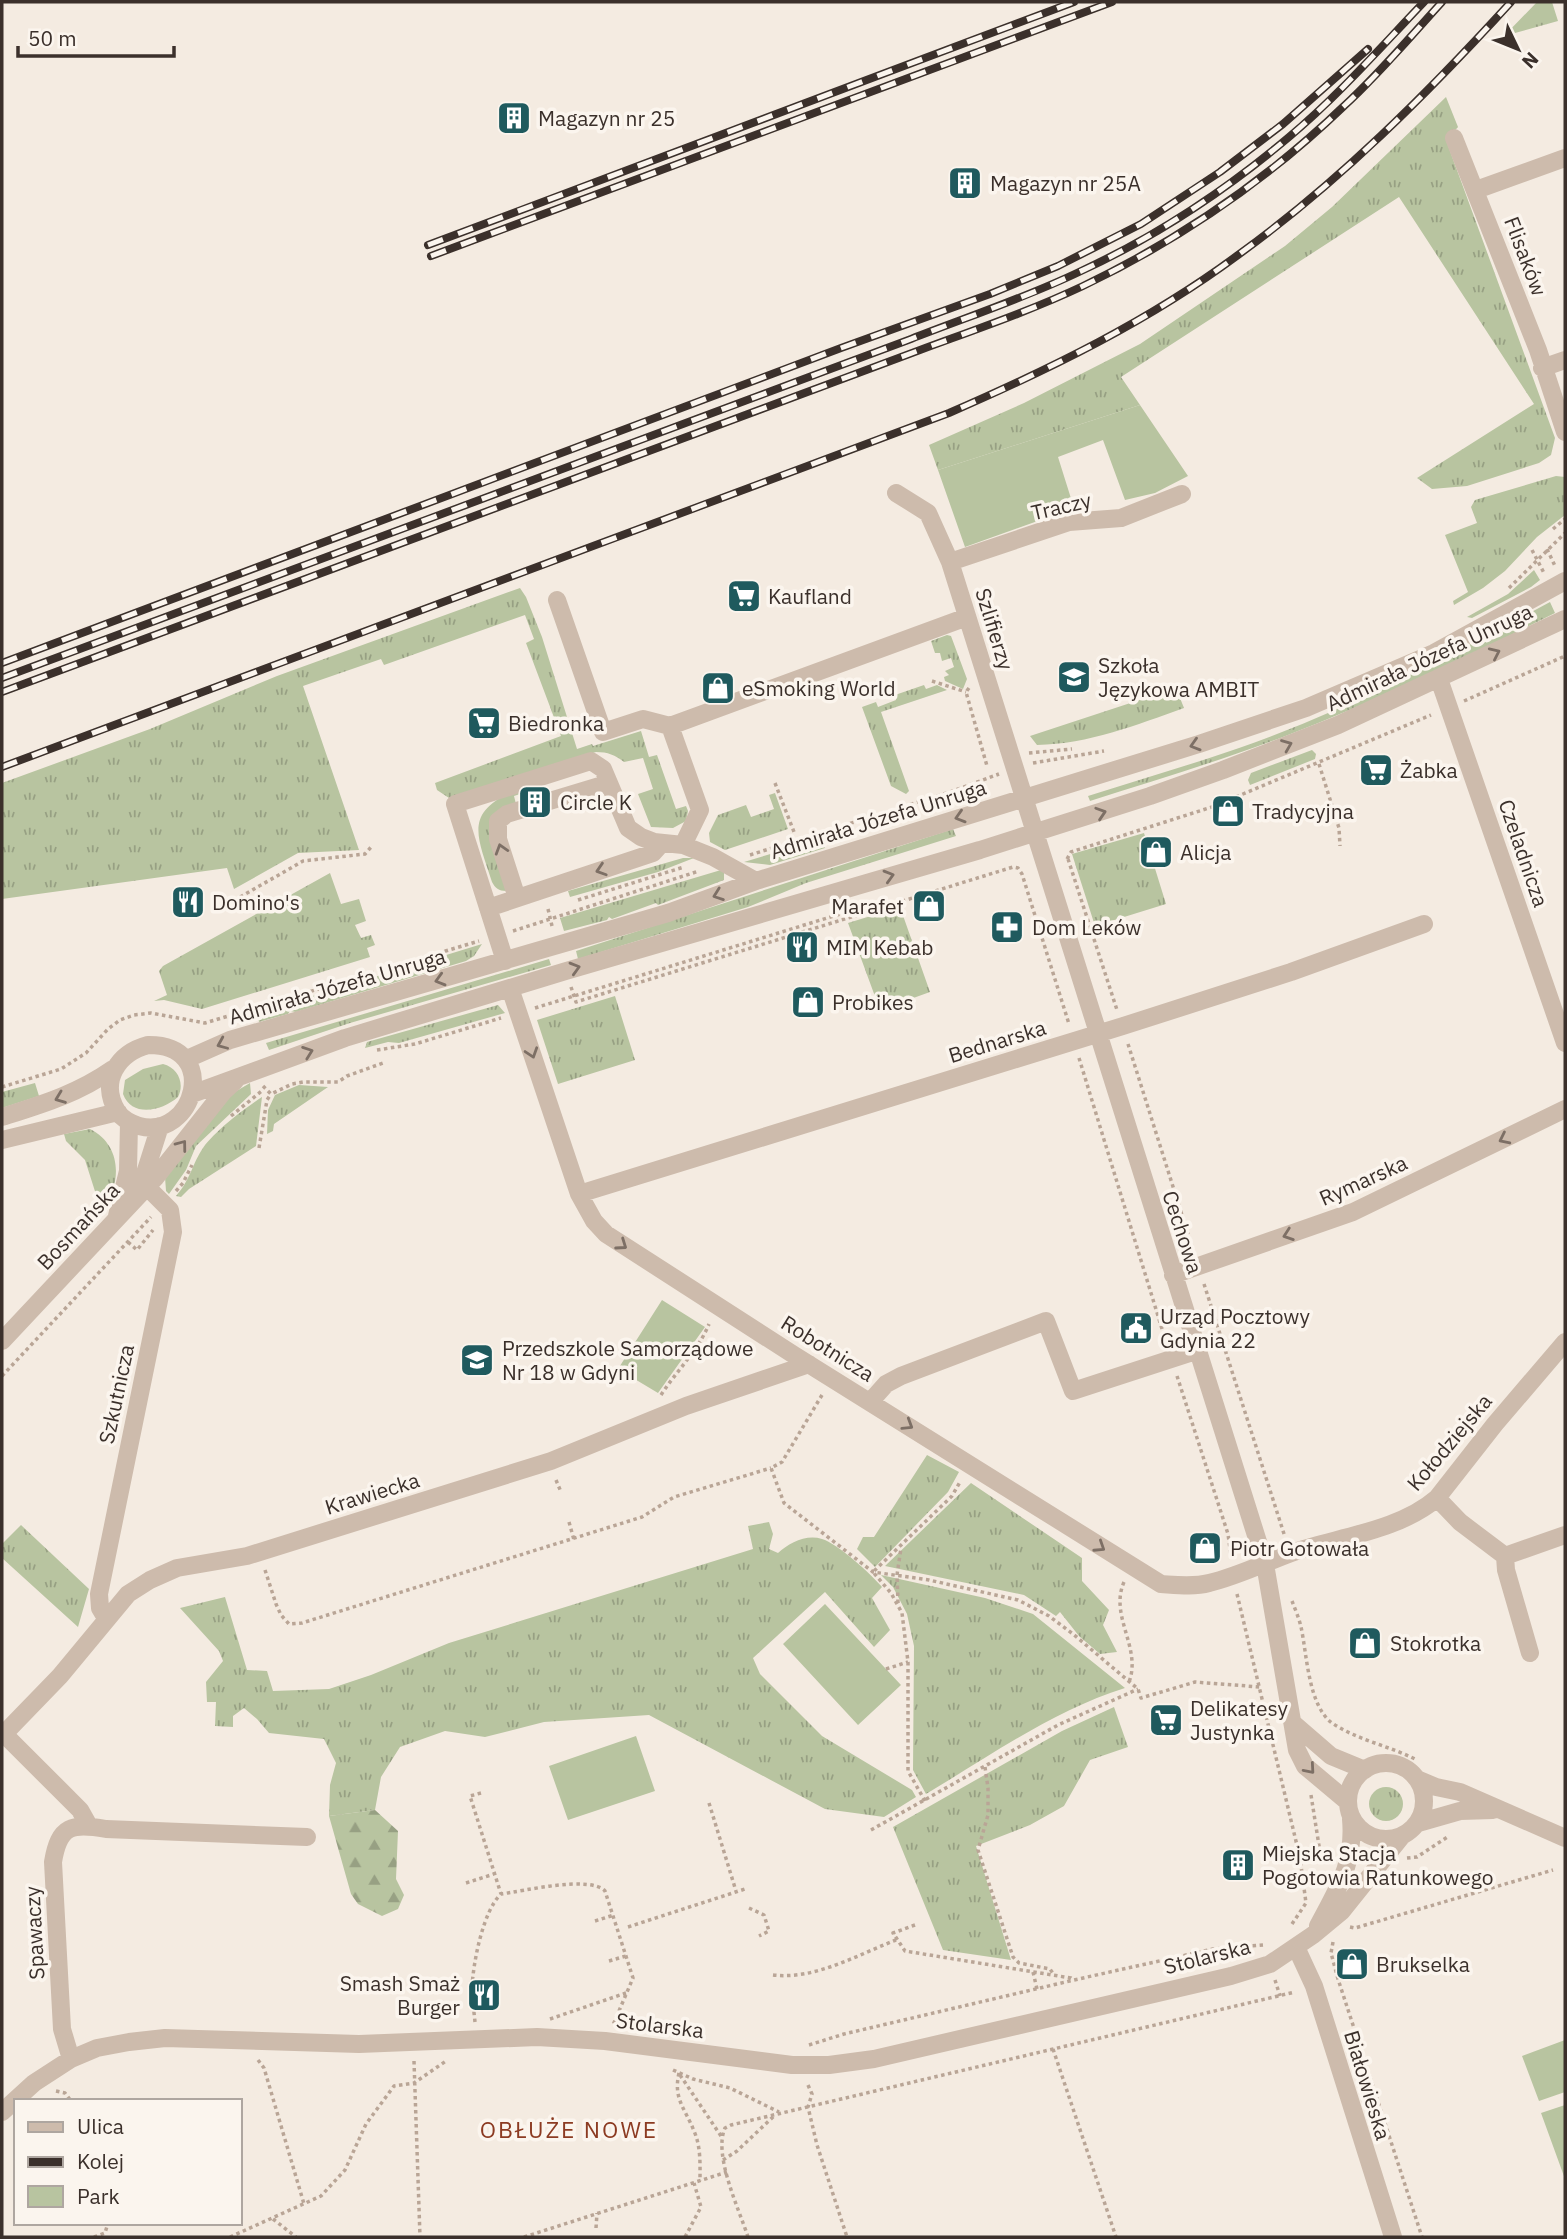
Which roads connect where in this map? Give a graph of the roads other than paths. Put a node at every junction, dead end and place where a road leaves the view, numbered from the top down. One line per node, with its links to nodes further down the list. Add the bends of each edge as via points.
1 (1454, 138): 3 (street, Flisaków)
2 (1565, 158): 3 (street)
3 (1476, 190): 5 (street, Flisaków)
4 (1565, 360): 5 (street)
5 (1542, 368): 6 (street, Flisaków)
6 (1565, 432)
7 (896, 493): 9 (street, Szlifierzy, via 928,513)
8 (1182, 494): 9 (street, Traczy, via 1121,517 1069,522)
9 (950, 562): 12 (street, Szlifierzy)
10 (1565, 580): 17 (street, Admirała Józefa Unruga, one-way to 17, via 1434,653 1307,708)
11 (557, 600): 15 (street, via 603,732 643,719)
12 (967, 617): 15 (street); 17 (street, Szlifierzy, via 1018,762)
13 (1565, 619): 14 (street, Admirała Józefa Unruga, one-way to 13)
14 (1438, 679): 18 (street, Admirała Józefa Unruga, one-way to 14, via 1223,770); 28 (street, Czeladnicza)
15 (670, 726): 20 (street, via 700,810)
16 (609, 783): 19 (street, via 628,828); 22 (street, one-way to 16, via 498,839 498,821 507,814); 23 (street, via 603,769 591,761 456,804)
17 (1025, 797): 18 (street, Cechowa); 21 (street, Admirała Józefa Unruga, one-way to 21)
18 (1036, 833): 26 (street, Admirała Józefa Unruga, one-way to 18); 27 (street, Cechowa)
19 (662, 843): 20 (street); 22 (street, one-way to 22, via 653,853)
20 (683, 845): 21 (street)
21 (756, 881): 25 (street, Admirała Józefa Unruga, one-way to 25, via 668,913)
22 (517, 898): 23 (street)
23 (488, 908): 25 (street)
24 (1424, 924): 27 (street, Bednarska)
25 (505, 961): 29 (street, Admirała Józefa Unruga, one-way to 29, via 230,1040)
26 (510, 988): 31 (street, Admirała Józefa Unruga, one-way to 26, via 345,1038); 39 (street, Robotnicza, one-way to 39)
27 (1097, 1034): 39 (street, Bednarska); 41 (street, Cechowa)
28 (1565, 1042)
29 (187, 1059): 30 (street, via 170,1048 148,1045 128,1053); 32 (street, via 193,1075)
30 (113, 1069): 34 (street, one-way to 34, via 79,1090); 35 (street, via 111,1096)
31 (243, 1075): 32 (street, Admirała Józefa Unruga); 38 (street, one-way to 31, via 224,1091)
32 (192, 1094): 36 (street, via 181,1113)
33 (1565, 1110): 41 (street, Rymarska, one-way to 41, via 1353,1212)
34 (2, 1117)
35 (123, 1118): 36 (street, via 146,1128); 37 (street); 40 (street, via 128,1171)
36 (160, 1126): 38 (street, Bosmańska)
37 (2, 1140)
38 (142, 1192): 40 (street, Bosmańska); 51 (street, Szkutnicza, via 170,1210 173,1231 99,1594)
39 (579, 1194): 45 (street, Robotnicza, one-way to 45, via 606,1234)
40 (116, 1219): 42 (street, Bosmańska)
41 (1173, 1275): 44 (street, Cechowa)
42 (2, 1341)
43 (1565, 1342): 47 (street, Kołodziejska)
44 (1199, 1350): 46 (street, via 1073,1391 1046,1321 911,1371 886,1384); 50 (street, Cechowa)
45 (808, 1364): 46 (street, Robotnicza); 51 (street, Krawiecka, via 569,1455 247,1556 177,1568 128,1594)
46 (870, 1402): 50 (street, Robotnicza, one-way to 50, via 1161,1584 1208,1584)
47 (1437, 1498): 49 (street); 50 (street, Kołodziejska, via 1406,1518)
48 (1565, 1535): 49 (street)
49 (1505, 1556): 52 (street)
50 (1265, 1564): 53 (street, Cechowa)
51 (106, 1618): 54 (street, Krawiecka, via 60,1676)
52 (1530, 1653)
53 (1294, 1724): 55 (street, via 1331,1756); 57 (street, Cechowa, one-way to 57, via 1297,1750 1305,1766)
54 (3, 1735): 60 (street, via 80,1810)
55 (1365, 1770): 56 (street, via 1387,1763); 57 (street, via 1350,1789)
56 (1421, 1772): 58 (street, via 1436,1787); 59 (street, via 1424,1801)
57 (1349, 1810): 61 (street, via 1360,1829 1372,1837); 64 (street, Stolarska, via 1353,1843 1348,1864)
58 (1502, 1810): 59 (street, via 1460,1811); 63 (street)
59 (1418, 1823): 61 (street)
60 (89, 1826): 62 (street, Spawaczy); 66 (street, Spawaczy, via 64,1832 56,1841 53,1862 62,2029)
61 (1402, 1836): 64 (street, Stolarska, via 1342,1911)
62 (307, 1837)
63 (1565, 1838)
64 (1313, 1935): 65 (street, Stolarska)
65 (1296, 1947): 66 (street, Stolarska, via 1270,1964 1231,1976 874,2059 829,2065 792,2065 537,2037 359,2044 165,2038 97,2048); 68 (street, Białowieska, via 1314,1986)
66 (71, 2059): 67 (street, Stolarska)
67 (16, 2099)
68 (1393, 2237)

